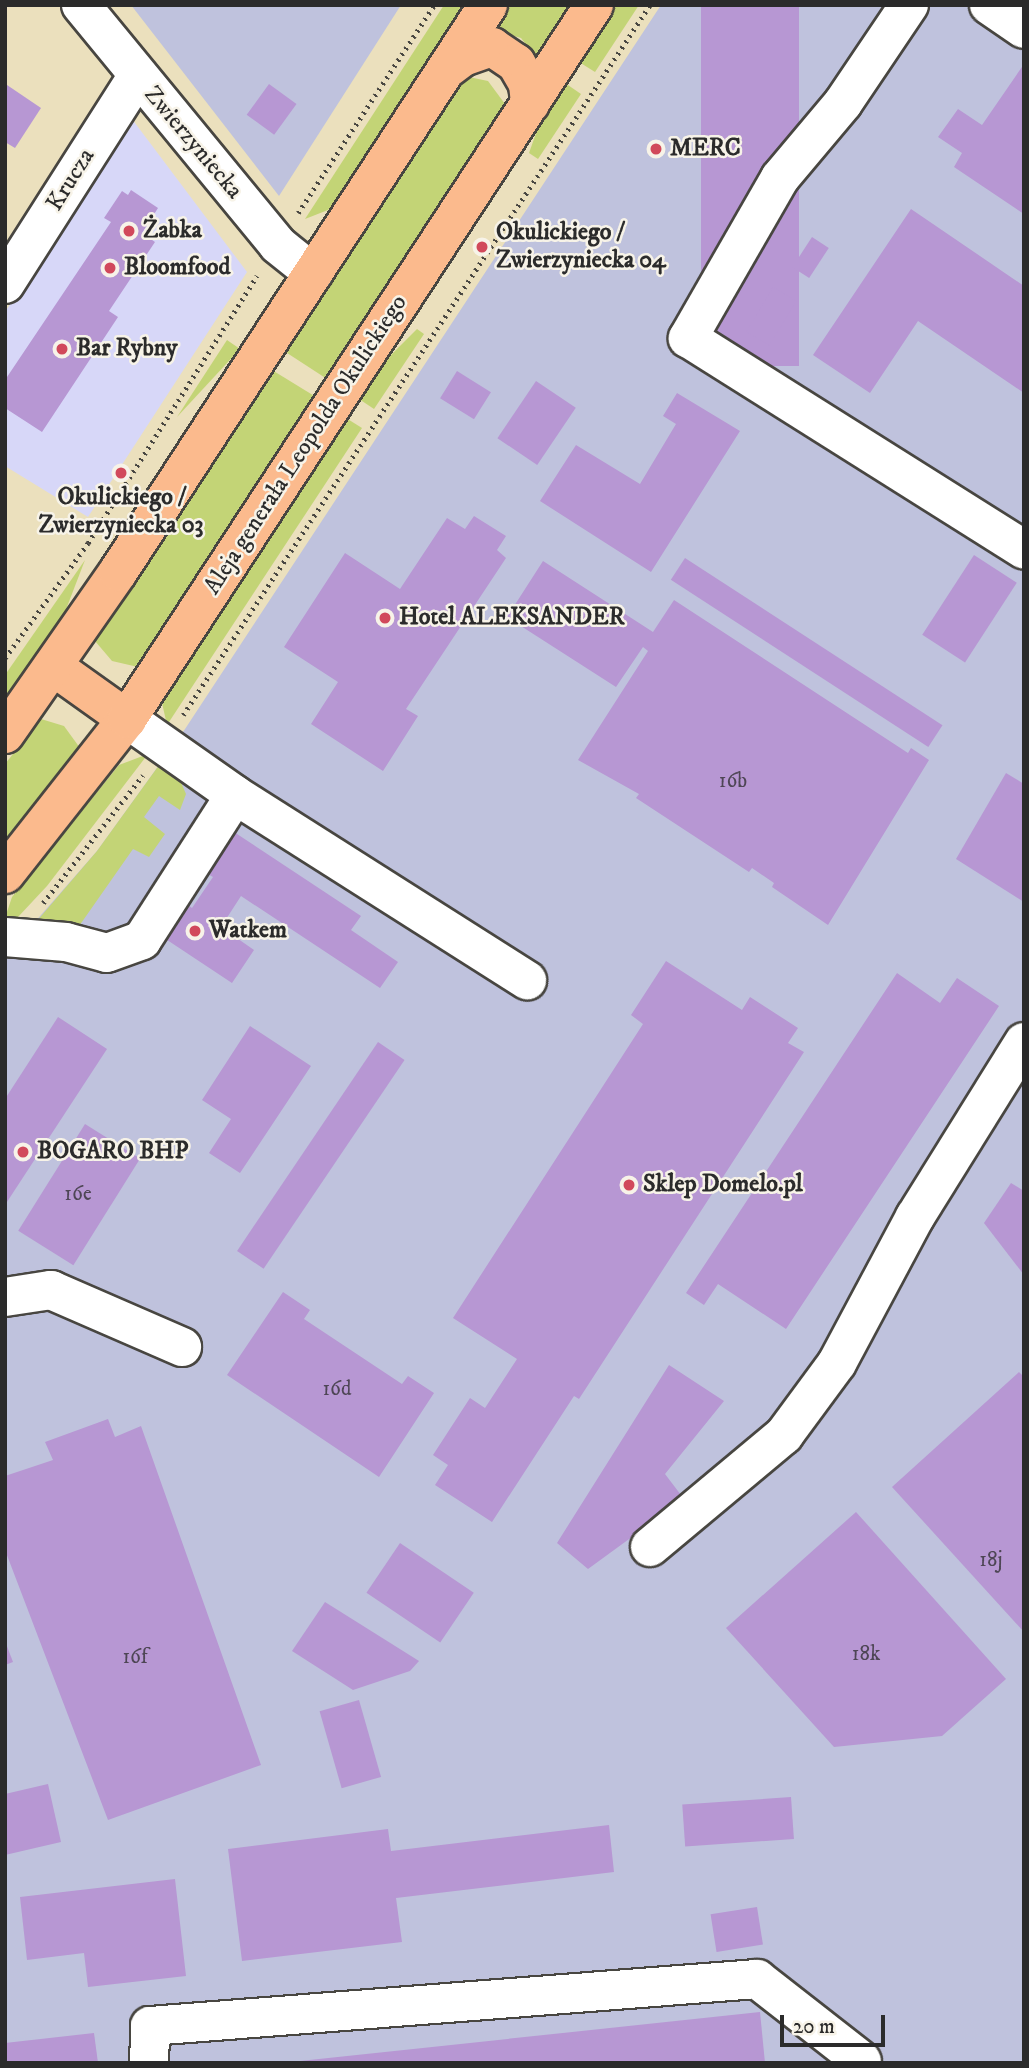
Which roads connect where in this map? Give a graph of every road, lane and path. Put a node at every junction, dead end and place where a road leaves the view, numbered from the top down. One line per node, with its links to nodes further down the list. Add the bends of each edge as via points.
1 (81, 5): 10 (street, Zwierzyniecka)
2 (434, 5): 12 (path)
3 (488, 5): 9 (main road)
4 (594, 5): 11 (main road, Aleja generała Leopolda Okulickiego)
5 (650, 5): 19 (path)
6 (909, 5): 16 (street, via 843,103 780,178 688,338)
7 (989, 5): 8 (street)
8 (1024, 29)
9 (444, 71): 11 (main road, via 463,57 492,47 516,63 528,84); 14 (main road)
10 (136, 77): 14 (street, Zwierzyniecka, via 289,257); 15 (street, Krucza)
11 (530, 104): 20 (main road, Aleja generała Leopolda Okulickiego)
12 (295, 217)
13 (260, 271): 17 (path, via 88,542)
14 (313, 273): 18 (main road)
15 (5, 284)
16 (1024, 550)
17 (5, 658)
18 (54, 667): 20 (main road); 21 (main road)
19 (181, 718)
20 (127, 719): 23 (street); 24 (main road, Aleja generała Leopolda Okulickiego)
21 (5, 734)
22 (148, 768): 25 (path)
23 (235, 795): 26 (street, via 142,940 107,953 66,942); 27 (street)
24 (5, 874)
25 (37, 910)
26 (5, 937)
27 (527, 980)
28 (1024, 1042): 31 (street, via 915,1217 829,1373 784,1435)
29 (5, 1297): 30 (street, via 51,1290)
30 (181, 1347)
31 (650, 1548)
32 (862, 2061): 33 (street, via 757,1979 150,2026)
33 (149, 2063)

